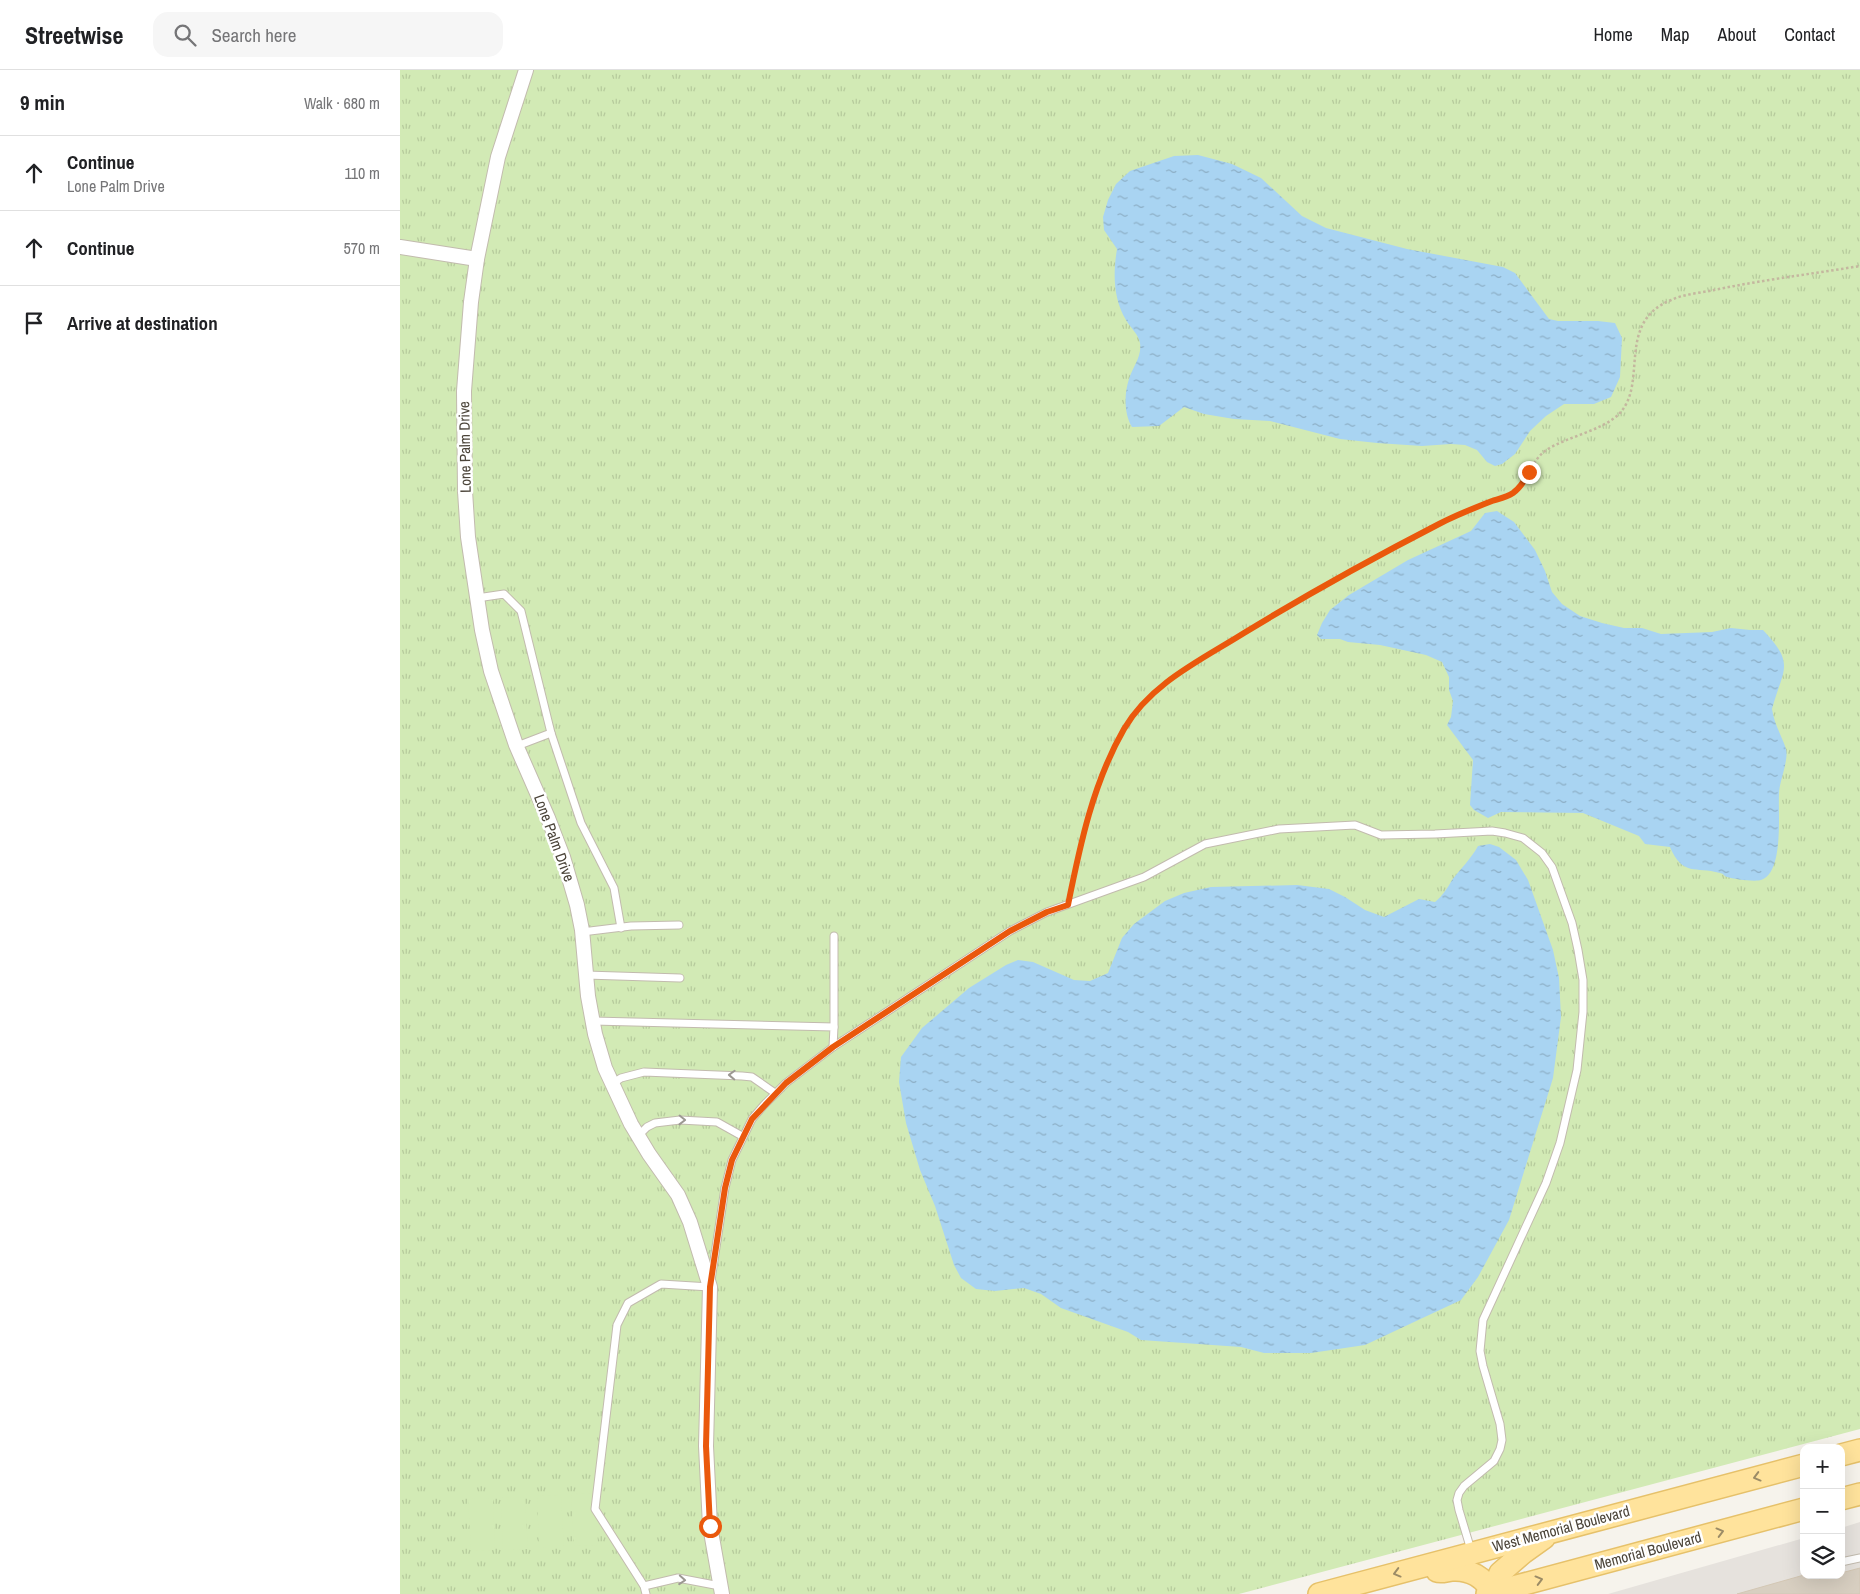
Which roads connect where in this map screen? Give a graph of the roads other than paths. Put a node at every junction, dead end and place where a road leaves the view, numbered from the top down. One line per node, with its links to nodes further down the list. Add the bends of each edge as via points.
1 (526, 70): 3 (street, Lone Palm Drive, via 498,157)
2 (400, 247): 3 (street)
3 (477, 259): 4 (street, Lone Palm Drive, via 464,391 465,491)
4 (477, 598): 5 (lane, via 504,594 521,611); 6 (street, Lone Palm Drive, via 491,671)
5 (552, 733): 6 (lane); 8 (lane, via 581,823 614,888)
6 (517, 746): 9 (street, Lone Palm Drive, via 563,858)
7 (679, 925): 8 (lane)
8 (620, 928): 9 (lane)
9 (582, 932): 11 (street, Lone Palm Drive)
10 (834, 936): 14 (lane)
11 (586, 975): 12 (lane); 13 (street, Lone Palm Drive)
12 (680, 978)
13 (593, 1021): 14 (lane); 16 (street, Lone Palm Drive)
14 (834, 1027): 15 (lane)
15 (833, 1047): 17 (lane); 28 (lane, via 1010,931 1047,912 1144,876 1205,844 1280,829 1355,825 1381,835 1492,831 1528,842 1542,853 1552,867 1572,923 1583,996 1581,1038 1569,1106 1549,1175 1483,1320 1480,1351 1502,1440 1494,1461 1464,1486 1457,1500)
16 (612, 1084): 17 (lane, one-way to 16, via 752,1077 742,1076 644,1072); 18 (street, Lone Palm Drive)
17 (775, 1093): 19 (lane)
18 (638, 1136): 19 (lane, one-way to 19, via 655,1123 680,1120 717,1122); 20 (street, Lone Palm Drive, via 678,1195)
19 (742, 1136): 20 (lane, via 725,1188)
20 (710, 1287): 32 (lane, via 661,1284 628,1303 617,1326 595,1509); 33 (street, Lone Palm Drive, via 706,1446 710,1526)
21 (1860, 1450): 22 (main road)
22 (1845, 1454)
23 (1800, 1466): 27 (main road, West Memorial Boulevard, one-way to 27)
24 (1860, 1494): 25 (main road)
25 (1845, 1498)
26 (1800, 1510): 34 (main road, Memorial Boulevard, one-way to 26)
27 (1554, 1531): 28 (main road, West Memorial Boulevard); 34 (main road, via 1500,1573)
28 (1472, 1553): 31 (main road, West Memorial Boulevard)
29 (1860, 1558): 30 (lane)
30 (1845, 1561)
31 (1426, 1566): 34 (main road, via 1441,1572 1464,1570 1473,1573 1486,1582); 36 (main road, West Memorial Boulevard, one-way to 36)
32 (644, 1586): 33 (lane, one-way to 33, via 678,1578); 35 (lane)
33 (721, 1590)
34 (1489, 1593)
35 (646, 1594)
36 (1319, 1594)

